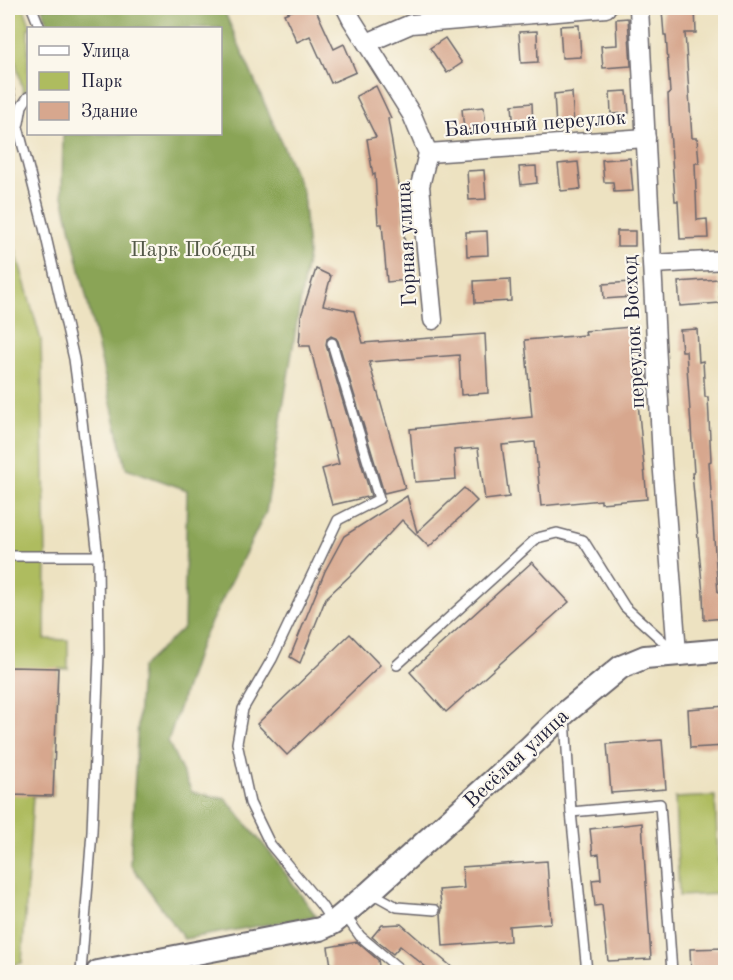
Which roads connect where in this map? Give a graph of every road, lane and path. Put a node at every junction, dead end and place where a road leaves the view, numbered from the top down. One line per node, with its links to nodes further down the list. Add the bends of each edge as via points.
1 (33, 8): 5 (lane)
2 (346, 8): 6 (street, Горная улица)
3 (606, 8): 6 (street, via 411,24)
4 (639, 8): 10 (street, переулок Восход)
5 (40, 27)
6 (367, 43): 11 (street, Горная улица, via 412,115)
7 (8, 88): 9 (lane)
8 (27, 99): 9 (lane)
9 (18, 125): 17 (lane, via 74,359)
10 (646, 138): 11 (street, Балочный переулок); 13 (street, переулок Восход)
11 (428, 153): 14 (street, Горная улица, via 420,186)
12 (726, 260): 13 (street)
13 (653, 264): 19 (street, переулок Восход, via 662,459)
14 (433, 320)
15 (332, 343): 25 (lane, via 379,499 338,520 272,659 243,709 237,743 250,803 270,844 321,905)
16 (8, 556): 17 (lane)
17 (98, 556): 26 (lane, via 99,655 92,832)
18 (726, 650): 19 (street, Весёлая улица)
19 (677, 653): 20 (lane, via 625,607 583,540 557,533 537,538); 21 (street, Весёлая улица, via 645,657 621,667)
20 (397, 664)
21 (565, 712): 22 (lane); 23 (street, Весёлая улица)
22 (571, 812): 29 (lane); 30 (lane, via 660,804)
23 (370, 892): 24 (lane, via 397,908); 25 (street, Весёлая улица)
24 (435, 910)
25 (339, 918): 27 (street, Весёлая улица, via 320,930); 28 (lane)
26 (81, 972)
27 (98, 972)
28 (403, 972)
29 (587, 972)
30 (672, 972)

